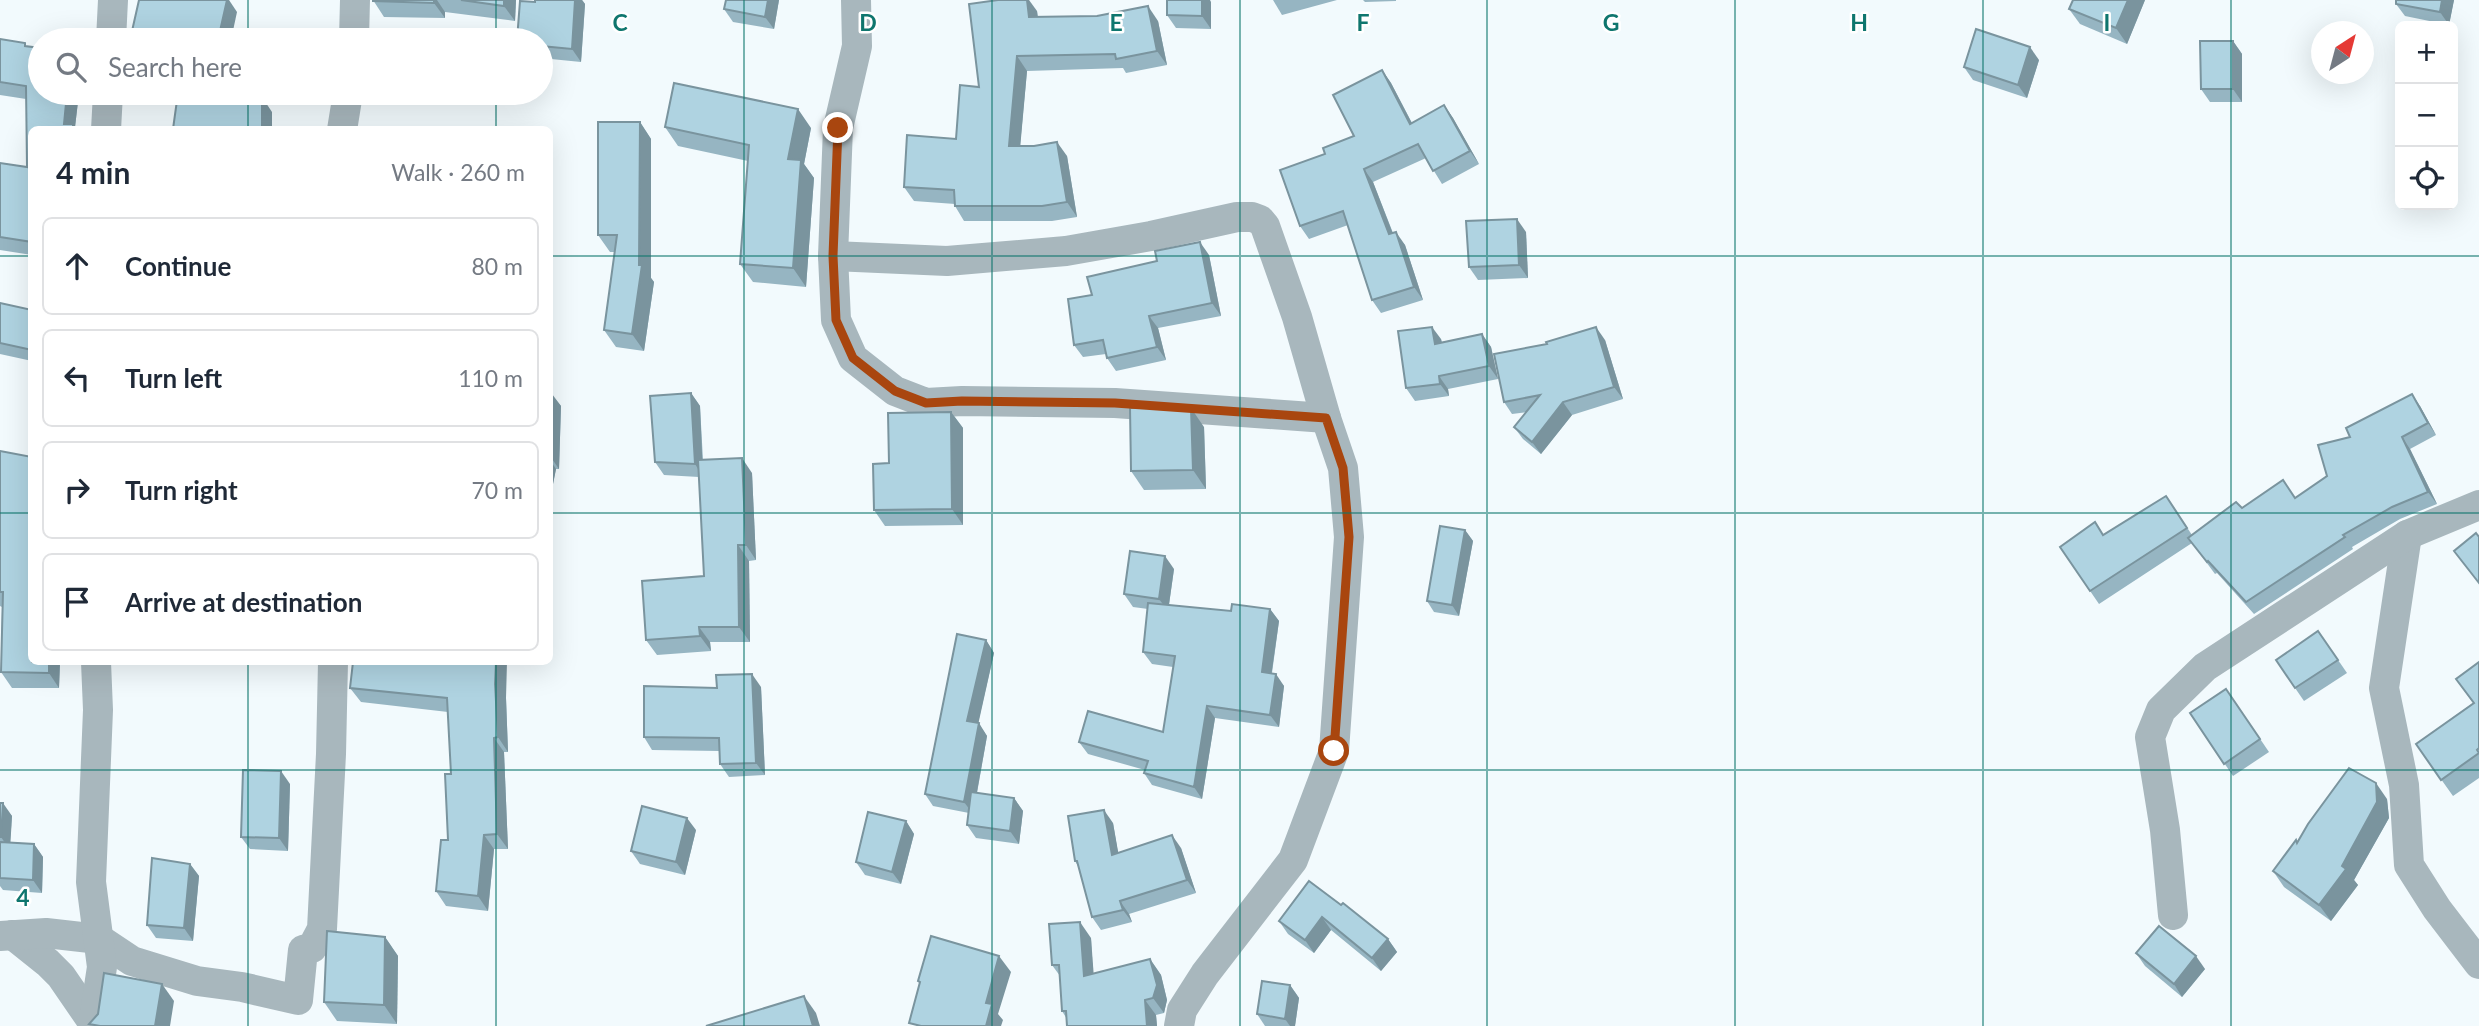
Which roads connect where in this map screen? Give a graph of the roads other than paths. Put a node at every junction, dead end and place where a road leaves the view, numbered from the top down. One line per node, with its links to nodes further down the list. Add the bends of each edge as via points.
1 (113, 0): 4 (street)
2 (355, 0): 5 (street)
3 (856, 0): 10 (street, via 857,46 838,128)
4 (112, 28)
5 (354, 28)
6 (107, 105): 8 (street)
7 (346, 105): 9 (street)
8 (106, 126)
9 (343, 126)
10 (833, 256): 11 (street, via 836,320 853,358 895,391 926,403 1115,403); 11 (street, via 947,261 1066,251 1252,216 1265,226)
11 (1326, 418): 23 (street, via 1343,468 1349,537 1334,751 1293,860 1205,974 1182,1010)
12 (2479, 505): 13 (street)
13 (2407, 535): 16 (street, via 2205,667 2161,710 2150,737); 20 (street, via 2384,688 2404,785 2409,865)
14 (96, 665): 18 (street, via 91,882)
15 (333, 665): 19 (street, via 324,907 322,929)
16 (2173, 915)
17 (6, 935): 18 (street, via 46,933); 21 (street, via 61,976)
18 (99, 939): 19 (street, via 132,961 197,981 298,1000 303,950); 21 (street, via 102,967)
19 (312, 948): 22 (street)
20 (2479, 964)
21 (94, 1025)
22 (305, 1026)
23 (1179, 1026)

